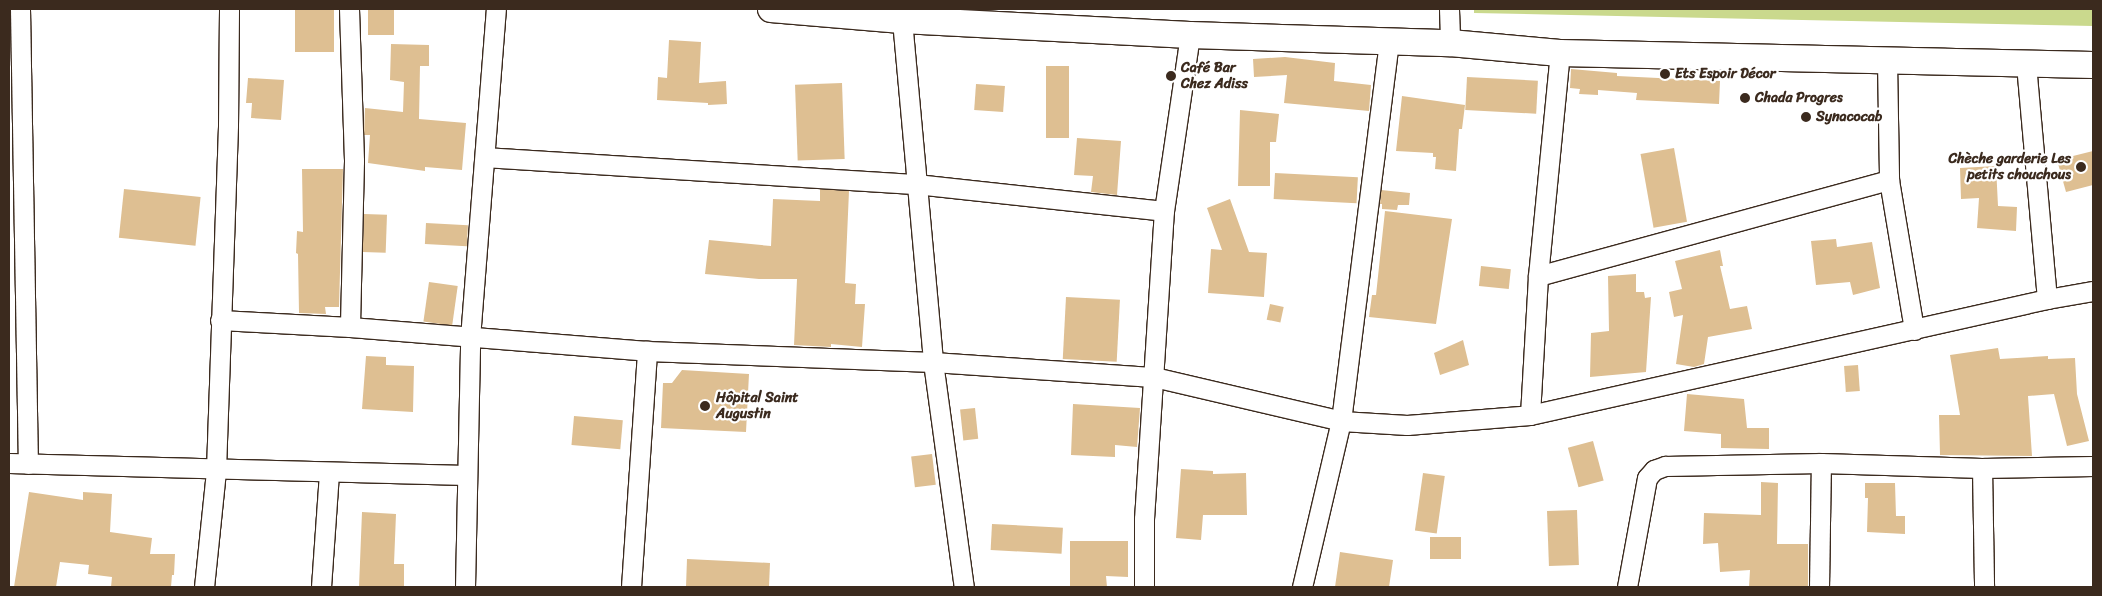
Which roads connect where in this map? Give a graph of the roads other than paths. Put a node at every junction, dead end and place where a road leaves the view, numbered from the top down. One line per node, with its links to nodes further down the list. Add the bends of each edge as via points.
1 (20, 9): 33 (street)
2 (228, 9): 22 (street, via 228,125)
3 (349, 9): 23 (street, via 354,161)
4 (496, 9): 15 (street)
5 (771, 9): 7 (main road)
6 (1448, 9): 10 (street)
7 (901, 14): 8 (main road); 17 (street)
8 (1190, 35): 9 (main road); 18 (street)
9 (1389, 41): 10 (main road); 30 (street)
10 (1450, 43): 11 (main road)
11 (1560, 54): 12 (main road); 19 (street)
12 (1887, 62): 13 (main road); 16 (street)
13 (2026, 64): 14 (main road); 21 (street)
14 (2093, 66)
15 (485, 157): 17 (street); 25 (street)
16 (1890, 180): 19 (street); 24 (street)
17 (916, 184): 18 (street); 27 (street)
18 (1164, 211): 28 (street)
19 (1538, 276): 29 (street)
20 (2093, 291): 21 (street)
21 (2047, 299): 24 (street)
22 (220, 320): 23 (street); 36 (street)
23 (350, 327): 25 (street)
24 (1914, 330): 29 (street)
25 (470, 338): 26 (street); 38 (street)
26 (647, 351): 27 (street); 42 (street)
27 (933, 362): 28 (street); 43 (street)
28 (1154, 377): 30 (street); 44 (street, via 1144,520)
29 (1530, 415): 30 (street, via 1433,425)
30 (1341, 421): 45 (street)
31 (9, 463): 33 (street)
32 (1821, 463): 35 (street); 46 (street, via 1665,466 1654,470 1647,478); 47 (street)
33 (28, 464): 36 (street)
34 (2093, 466): 35 (street)
35 (1982, 468): 48 (street)
36 (216, 470): 37 (street); 39 (street)
37 (329, 472): 38 (street); 40 (street)
38 (466, 475): 41 (street)
39 (204, 587)
40 (321, 587)
41 (465, 587)
42 (631, 587)
43 (964, 587)
44 (1144, 587)
45 (1302, 587)
46 (1627, 587)
47 (1819, 587)
48 (1984, 587)

